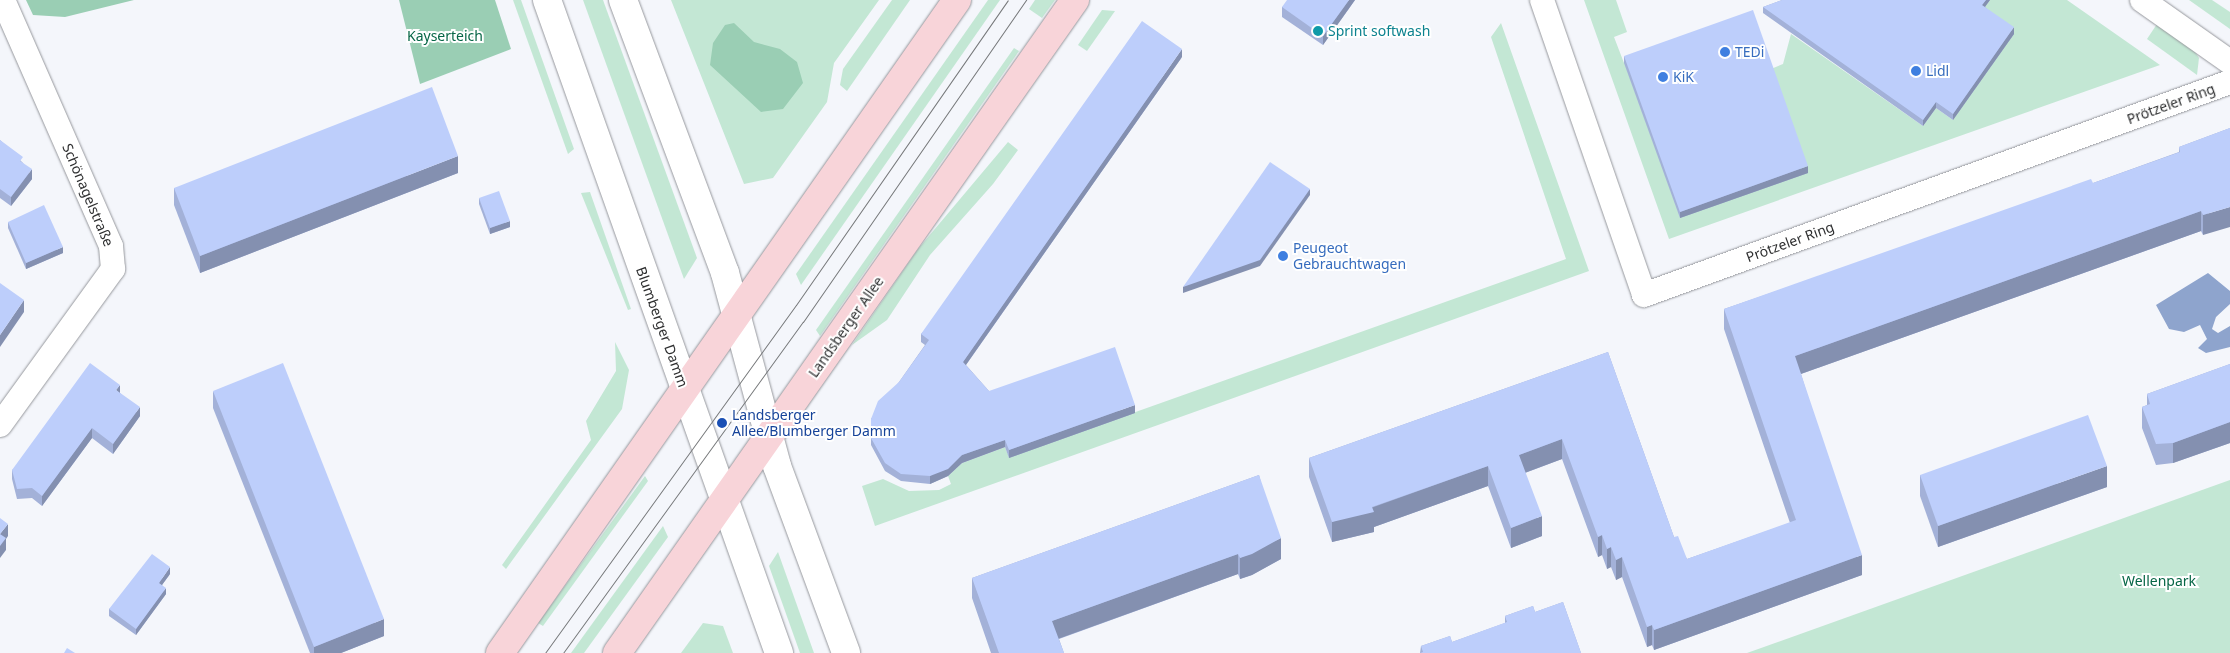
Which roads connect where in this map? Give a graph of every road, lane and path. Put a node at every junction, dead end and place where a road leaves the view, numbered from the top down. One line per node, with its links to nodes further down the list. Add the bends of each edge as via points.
1 (3, 0): 12 (street, Schönagelstraße, via 111,246 113,269)
2 (547, 0): 11 (main road, Blumberger Damm)
3 (623, 0): 10 (main road)
4 (957, 0): 10 (main road)
5 (1075, 0): 13 (main road, Landsberger Allee)
6 (1542, 0): 9 (street, Prötzeler Ring, via 1644,295)
7 (2142, 0): 8 (street)
8 (2230, 62)
9 (2230, 82)
10 (736, 315): 11 (main road); 13 (main road)
11 (684, 390): 14 (main road, Blumberger Damm); 15 (main road)
12 (0, 425)
13 (769, 438): 14 (main road, Landsberger Allee); 18 (main road)
14 (725, 501): 16 (main road, Landsberger Allee); 17 (main road, Blumberger Damm)
15 (500, 653)
16 (617, 653)
17 (779, 653)
18 (846, 653)

